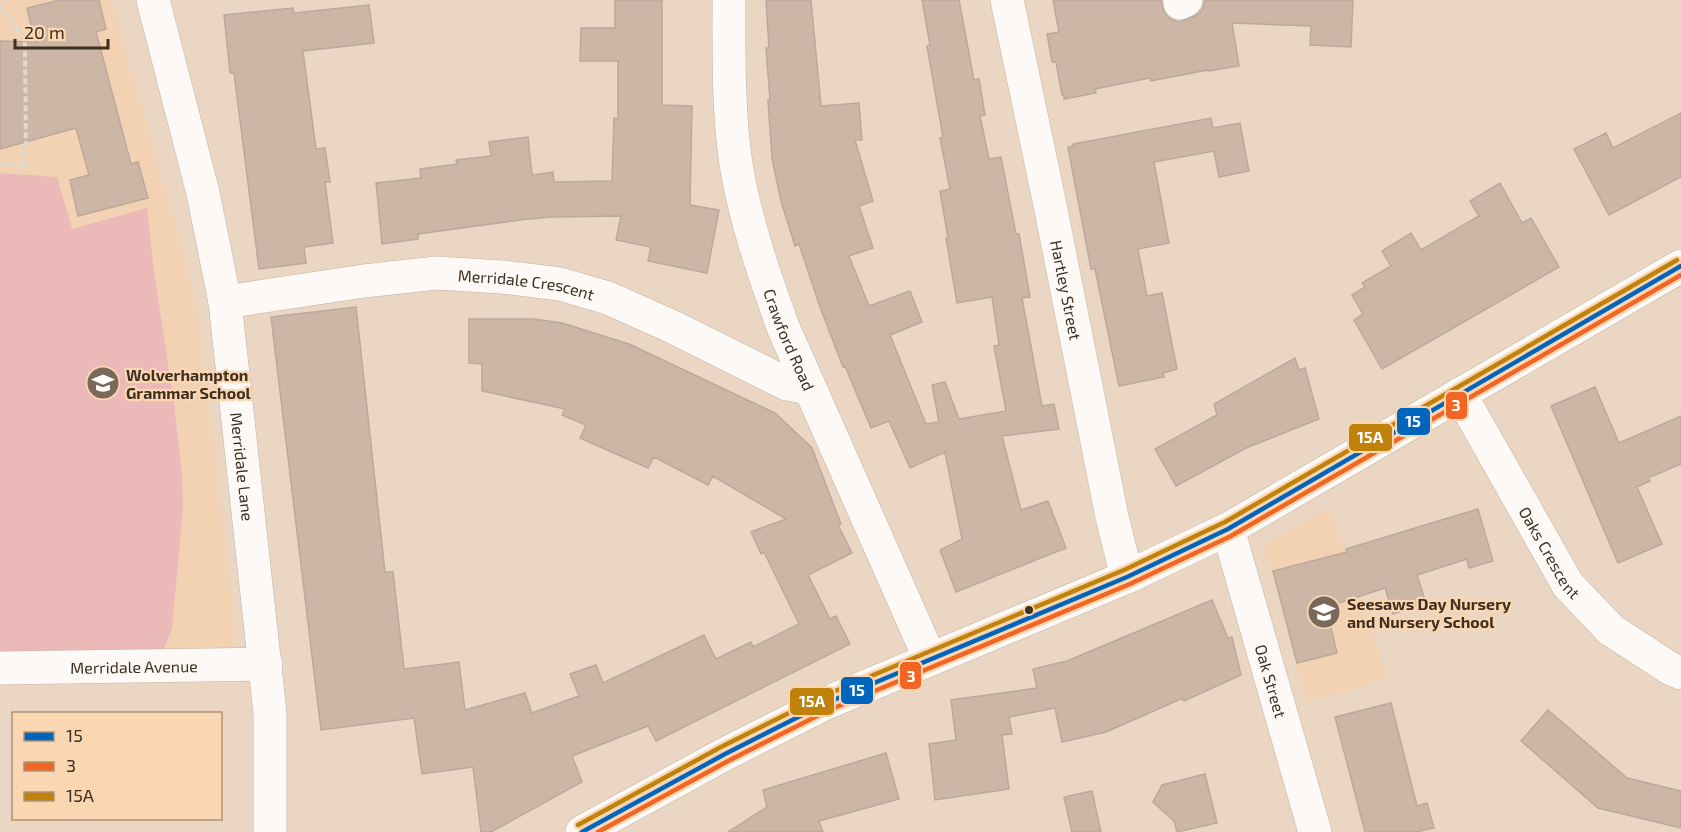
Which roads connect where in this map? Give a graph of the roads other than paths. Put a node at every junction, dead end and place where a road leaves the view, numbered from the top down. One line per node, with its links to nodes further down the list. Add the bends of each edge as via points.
1 (153, 0): 5 (street, Merridale Lane)
2 (729, 0): 6 (street, Crawford Road, via 730,107 745,209 763,271)
3 (1006, 0): 9 (street, Hartley Street)
4 (1681, 266): 7 (street)
5 (225, 302): 6 (street, Merridale Crescent, via 436,273 560,284 608,298 787,384); 11 (street, Merridale Lane)
6 (810, 388): 10 (street, Crawford Road)
7 (1460, 394): 8 (street); 13 (street, Oaks Crescent, via 1568,585 1611,630)
8 (1228, 529): 9 (street); 16 (street, Oak Street)
9 (1127, 577): 10 (street)
10 (930, 659): 15 (street, via 824,704)
11 (266, 664): 12 (street, Merridale Avenue); 14 (street, Merridale Lane)
12 (0, 668)
13 (1681, 673)
14 (270, 832)
15 (582, 832)
16 (1314, 832)

